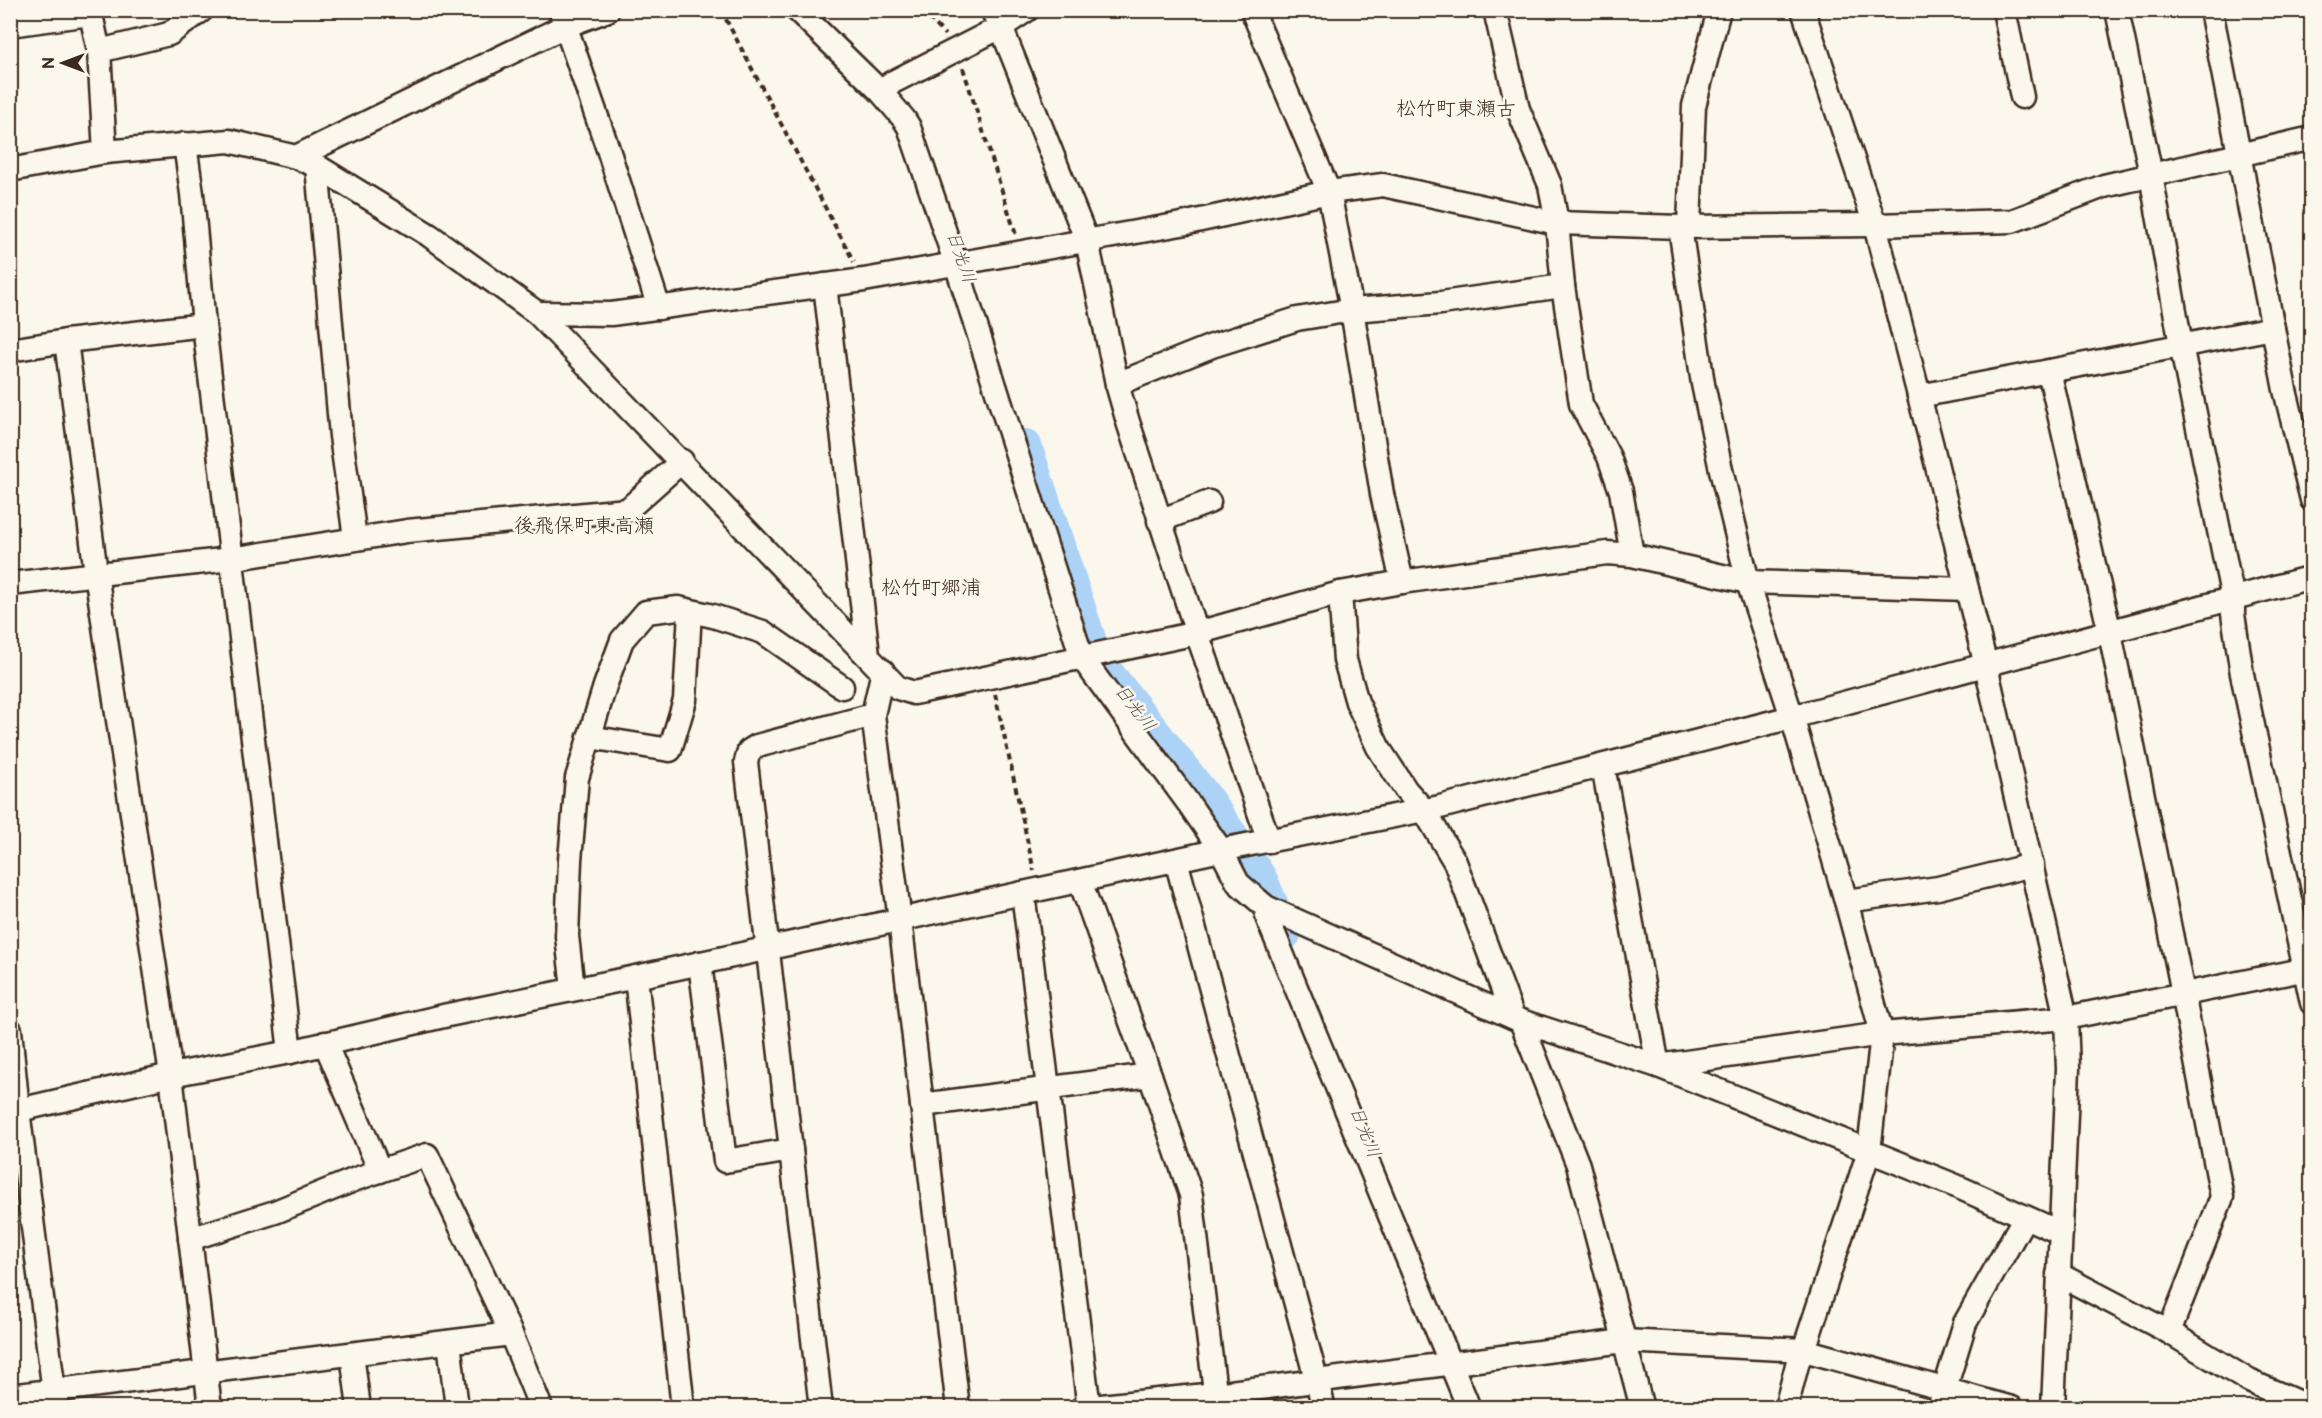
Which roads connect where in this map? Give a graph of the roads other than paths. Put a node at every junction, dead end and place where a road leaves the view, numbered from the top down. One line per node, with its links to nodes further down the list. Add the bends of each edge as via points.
1 (608, 10): 13 (street)
2 (797, 10): 17 (street)
3 (1027, 10): 14 (street)
4 (1252, 10): 27 (street)
5 (1495, 10): 28 (street, via 1518,109 1550,185)
6 (1719, 10): 30 (street, via 1694,106)
7 (1803, 10): 29 (street)
8 (2004, 10): 18 (street)
9 (2117, 10): 26 (street)
10 (2211, 10): 22 (street)
11 (90, 12): 15 (street); 16 (street)
12 (197, 12): 16 (street, via 169,34)
13 (562, 18): 23 (street); 35 (street)
14 (996, 19): 17 (street, via 956,48); 31 (street)
15 (10, 25)
16 (99, 51): 21 (street)
17 (885, 88): 32 (street, via 909,127)
18 (2022, 98)
19 (2312, 138): 22 (street)
20 (186, 144): 21 (street); 23 (street, via 229,141); 38 (street)
21 (105, 152): 25 (street)
22 (2240, 153): 26 (street); 39 (street)
23 (296, 157): 24 (street)
24 (317, 166): 37 (street, via 429,235); 50 (street, via 341,436)
25 (10, 170)
26 (2151, 175): 29 (street, via 2104,186 2012,220); 41 (street)
27 (1329, 192): 28 (street, via 1383,185); 31 (street); 36 (street)
28 (1557, 223): 30 (street); 34 (street)
29 (1875, 225): 30 (street); 45 (street)
30 (1685, 226): 56 (street, via 1703,384)
31 (1087, 241): 32 (street); 44 (street)
32 (961, 263): 33 (street); 64 (street)
33 (825, 285): 35 (street); 65 (street)
34 (1563, 286): 36 (street, via 1441,303); 51 (street, via 1581,404 1609,457 1621,491)
35 (659, 308): 37 (street, via 611,314)
36 (1352, 310): 44 (street, via 1297,319 1212,346); 55 (street, via 1382,494)
37 (537, 313): 46 (street)
38 (204, 325): 40 (street); 52 (street)
39 (2273, 328): 41 (street); 47 (street)
40 (66, 341): 42 (street); 53 (street)
41 (2181, 345): 43 (street); 60 (street)
42 (10, 350)
43 (2049, 370): 45 (street); 63 (street)
44 (1117, 384): 49 (street)
45 (1919, 396): 58 (street)
46 (682, 461): 50 (street, via 627,510); 65 (street)
47 (2312, 500)
48 (1209, 502): 49 (street)
49 (1159, 520): 62 (street)
50 (355, 538): 52 (street)
51 (1632, 555): 55 (street, via 1607,553); 56 (street)
52 (231, 559): 53 (street); 94 (street)
53 (96, 573): 57 (street); 97 (street)
54 (2312, 578): 60 (street)
55 (1402, 582): 59 (street)
56 (1748, 582): 58 (street); 69 (street)
57 (10, 584)
58 (1967, 589): 66 (street)
59 (1340, 593): 62 (street); 72 (street, via 1345,660 1357,702 1378,747)
60 (2234, 599): 63 (street); 84 (street, via 2242,674)
61 (690, 611): 67 (street, via 763,632); 70 (street, via 678,608 646,612 622,640); 70 (street, via 685,700 670,750)
62 (1197, 633): 64 (street); 73 (street)
63 (2110, 633): 66 (street); 87 (street)
64 (1091, 656): 65 (street, via 914,693 898,688); 74 (street)
65 (876, 663): 68 (street)
66 (1986, 666): 69 (street); 76 (street)
67 (842, 687)
68 (873, 715): 81 (street); 82 (street, via 750,751 746,762)
69 (1792, 717): 71 (street); 79 (street)
70 (589, 737): 86 (street, via 577,778 570,860 567,936)
71 (1603, 766): 72 (street); 95 (street)
72 (1424, 810): 73 (street); 90 (street, via 1455,862)
73 (1269, 841): 74 (street)
74 (1231, 848): 75 (street); 80 (street, via 1238,883)
75 (1176, 860): 77 (street); 116 (street)
76 (2032, 865): 79 (street, via 1938,888); 89 (street)
77 (1080, 881): 78 (street); 96 (street)
78 (1031, 891): 81 (street); 98 (street)
79 (1846, 901): 92 (street)
80 (1271, 909): 90 (street); 114 (street, via 1267,917 1300,1001)
81 (900, 920): 82 (street); 99 (street)
82 (767, 949): 83 (street); 101 (street)
83 (700, 963): 85 (street); 101 (street, via 724,1161)
84 (2308, 969): 87 (street); 88 (street)
85 (636, 977): 86 (street); 125 (street)
86 (573, 988): 93 (street)
87 (2183, 993): 89 (street); 108 (street, via 2222,1197)
88 (2312, 1003)
89 (2066, 1018): 92 (street); 105 (street, via 2068,1069)
90 (1517, 1019): 95 (street); 110 (street, via 1578,1165)
91 (10, 1030): 100 (street)
92 (1882, 1034): 95 (street); 102 (street)
93 (325, 1043): 94 (street); 103 (street)
94 (290, 1052): 97 (street)
95 (1658, 1066): 102 (street)
96 (1150, 1075): 98 (street); 120 (street, via 1191,1195)
97 (171, 1076): 100 (street); 106 (street)
98 (1048, 1088): 99 (street); 128 (street)
99 (922, 1105): 127 (street)
100 (14, 1111): 119 (street)
101 (791, 1150): 126 (street)
102 (1869, 1151): 104 (street); 112 (street)
103 (380, 1171): 106 (street, via 275,1212); 109 (street, via 427,1155)
104 (2025, 1217): 105 (street); 118 (street, via 1965,1323)
105 (2061, 1233): 107 (street)
106 (190, 1239): 115 (street)
107 (2058, 1274): 108 (street); 134 (street)
108 (2169, 1332): 135 (street, via 2249,1381)
109 (511, 1334): 111 (street); 124 (street)
110 (1624, 1341): 112 (street); 114 (street); 131 (street)
111 (449, 1342): 113 (street); 123 (street)
112 (1804, 1350): 118 (street); 132 (street)
113 (352, 1354): 115 (street); 122 (street)
114 (1457, 1362): 116 (street); 130 (street)
115 (206, 1372): 119 (street); 121 (street)
116 (1317, 1381): 120 (street); 129 (street)
117 (10, 1396): 119 (street)
118 (1942, 1398): 133 (street)
119 (55, 1399)
120 (1216, 1401): 128 (street)
121 (210, 1407)
122 (359, 1407)
123 (457, 1407)
124 (541, 1407)
125 (683, 1407)
126 (821, 1407)
127 (958, 1407)
128 (1086, 1407)
129 (1324, 1407)
130 (1469, 1407)
131 (1642, 1407)
132 (1785, 1407)
133 (2012, 1407)
134 (2053, 1407)
135 (2311, 1407)

